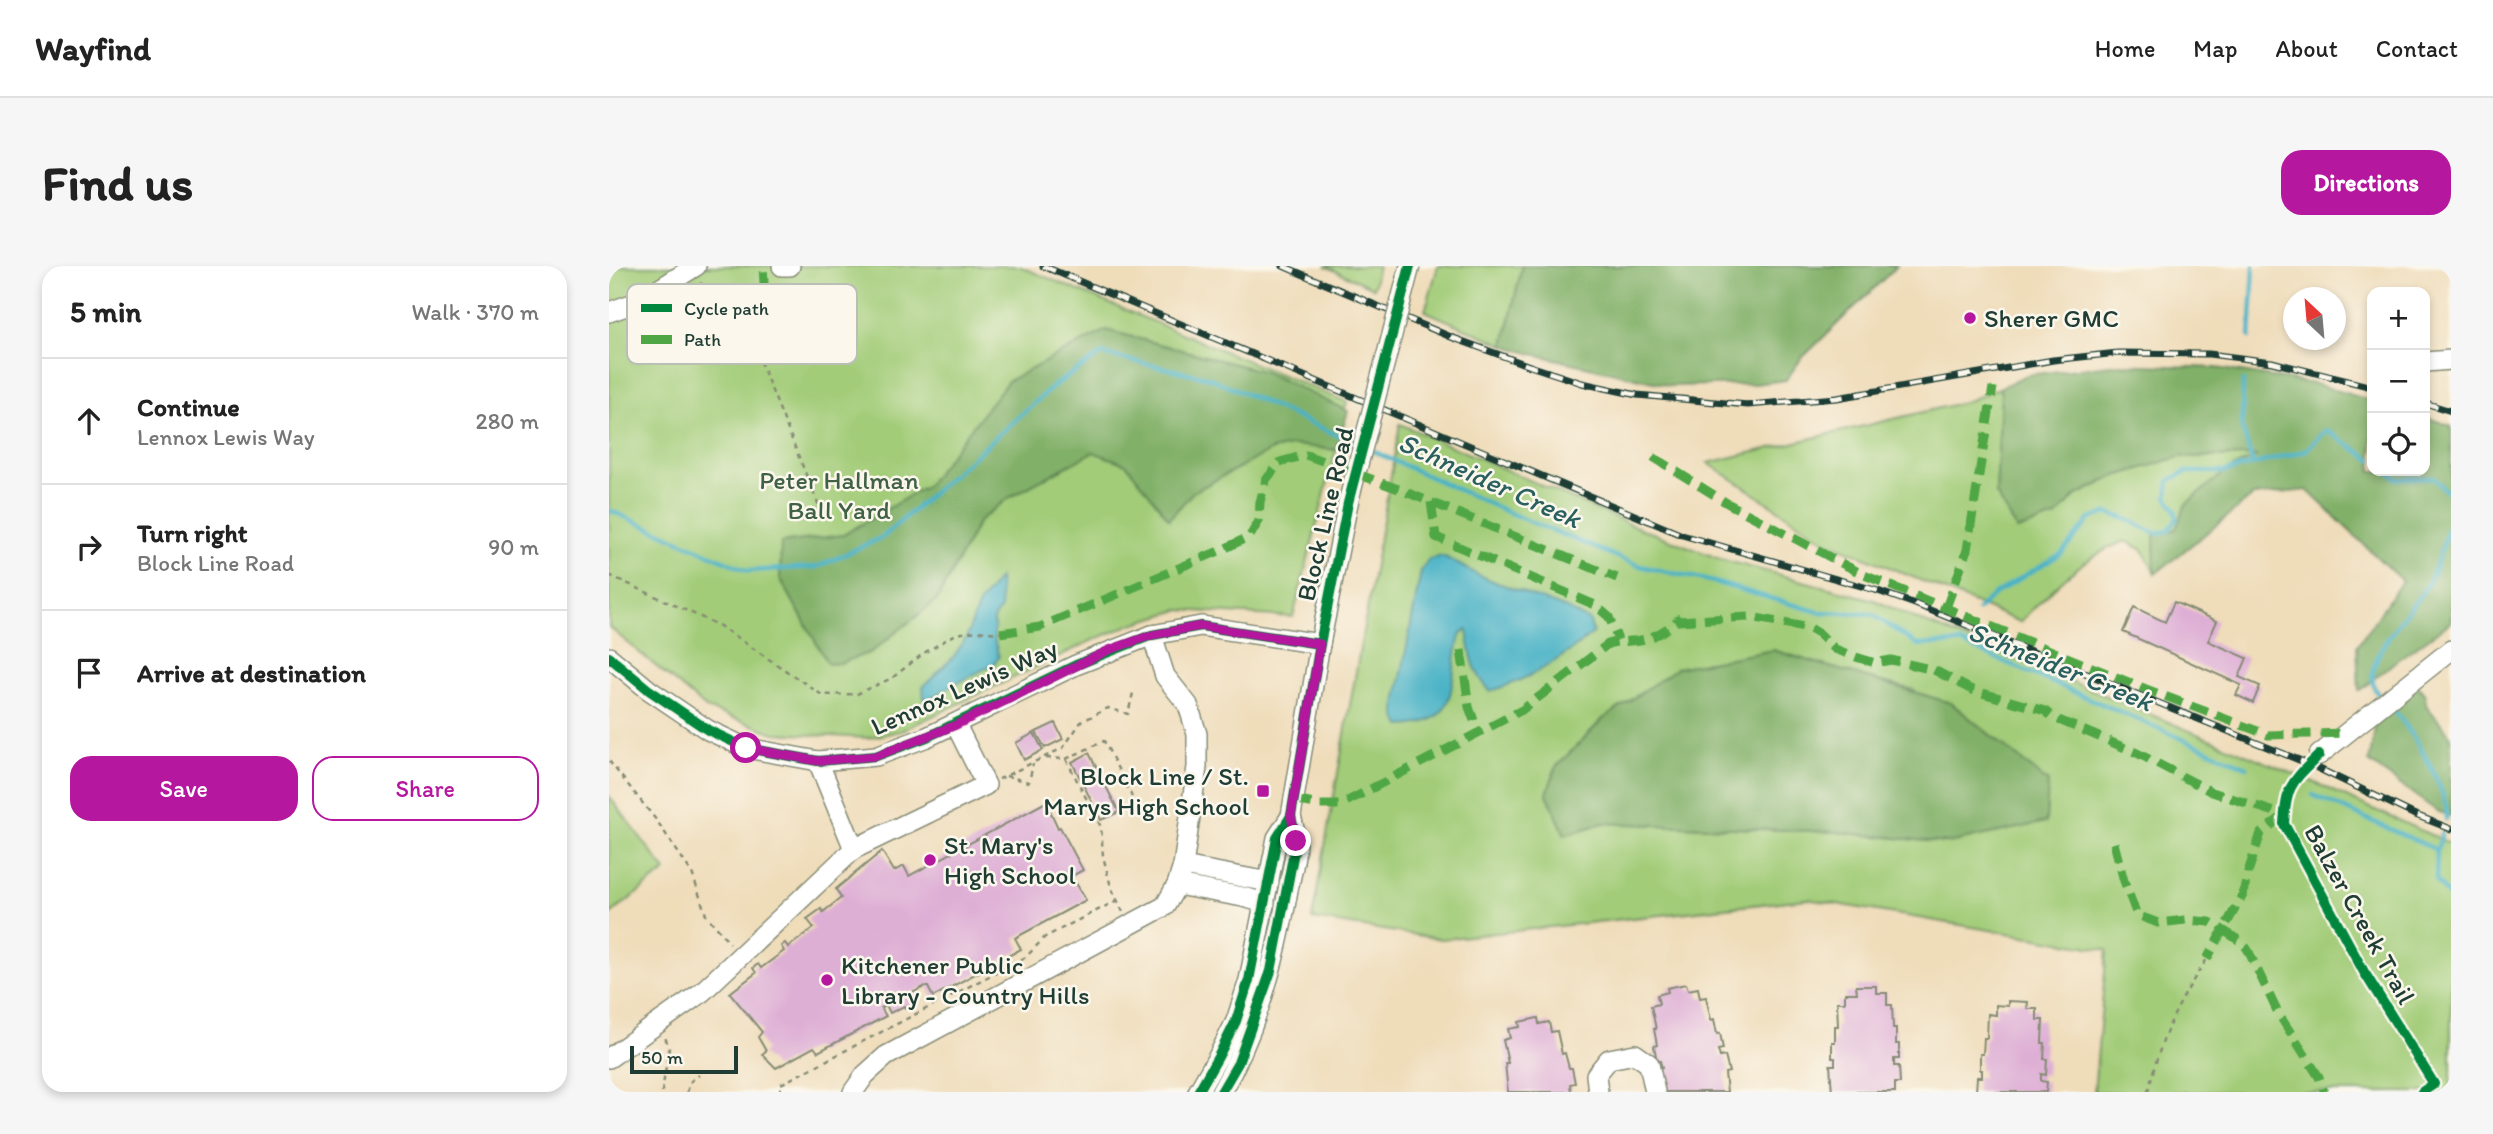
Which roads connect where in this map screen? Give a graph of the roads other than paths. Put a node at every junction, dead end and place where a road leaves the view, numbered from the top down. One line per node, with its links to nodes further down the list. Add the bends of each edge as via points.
1 (782, 266): 2 (street)
2 (790, 266)
3 (1410, 266): 11 (street, Block Line Road, bridge, via 1348,503)
4 (691, 270): 5 (street)
5 (668, 284)
6 (627, 306): 7 (street)
7 (609, 312)
8 (2451, 360): 9 (street)
9 (2430, 362)
10 (1152, 635): 11 (street, Lennox Lewis Way, via 1201,626); 14 (street, Lennox Lewis Way, via 1076,665); 19 (street, via 1165,676 1188,705 1197,734)
11 (1320, 644): 17 (street, Block Line Road)
12 (2451, 650): 15 (street)
13 (609, 657): 16 (street, Lennox Lewis Way, via 708,730 746,748)
14 (956, 725): 16 (street, Lennox Lewis Way, via 876,756); 18 (street, via 986,785)
15 (2319, 755)
16 (818, 761): 18 (street)
17 (1291, 816): 20 (street, Block Line Road, via 1277,838); 26 (street, Block Line Road, via 1296,841 1271,971 1238,1063)
18 (854, 849): 23 (street, via 702,992)
19 (1183, 866): 20 (street); 21 (street)
20 (1269, 882): 22 (street, Block Line Road)
21 (1177, 885): 22 (street); 24 (street, via 1165,906 885,1056)
22 (1265, 903): 25 (street, Block Line Road, via 1236,1021)
23 (609, 1058)
24 (853, 1092)
25 (1198, 1092)
26 (1221, 1092)
27 (1598, 1092): 28 (street, via 1596,1075 1609,1059 1635,1054 1649,1064)
28 (1655, 1092)

